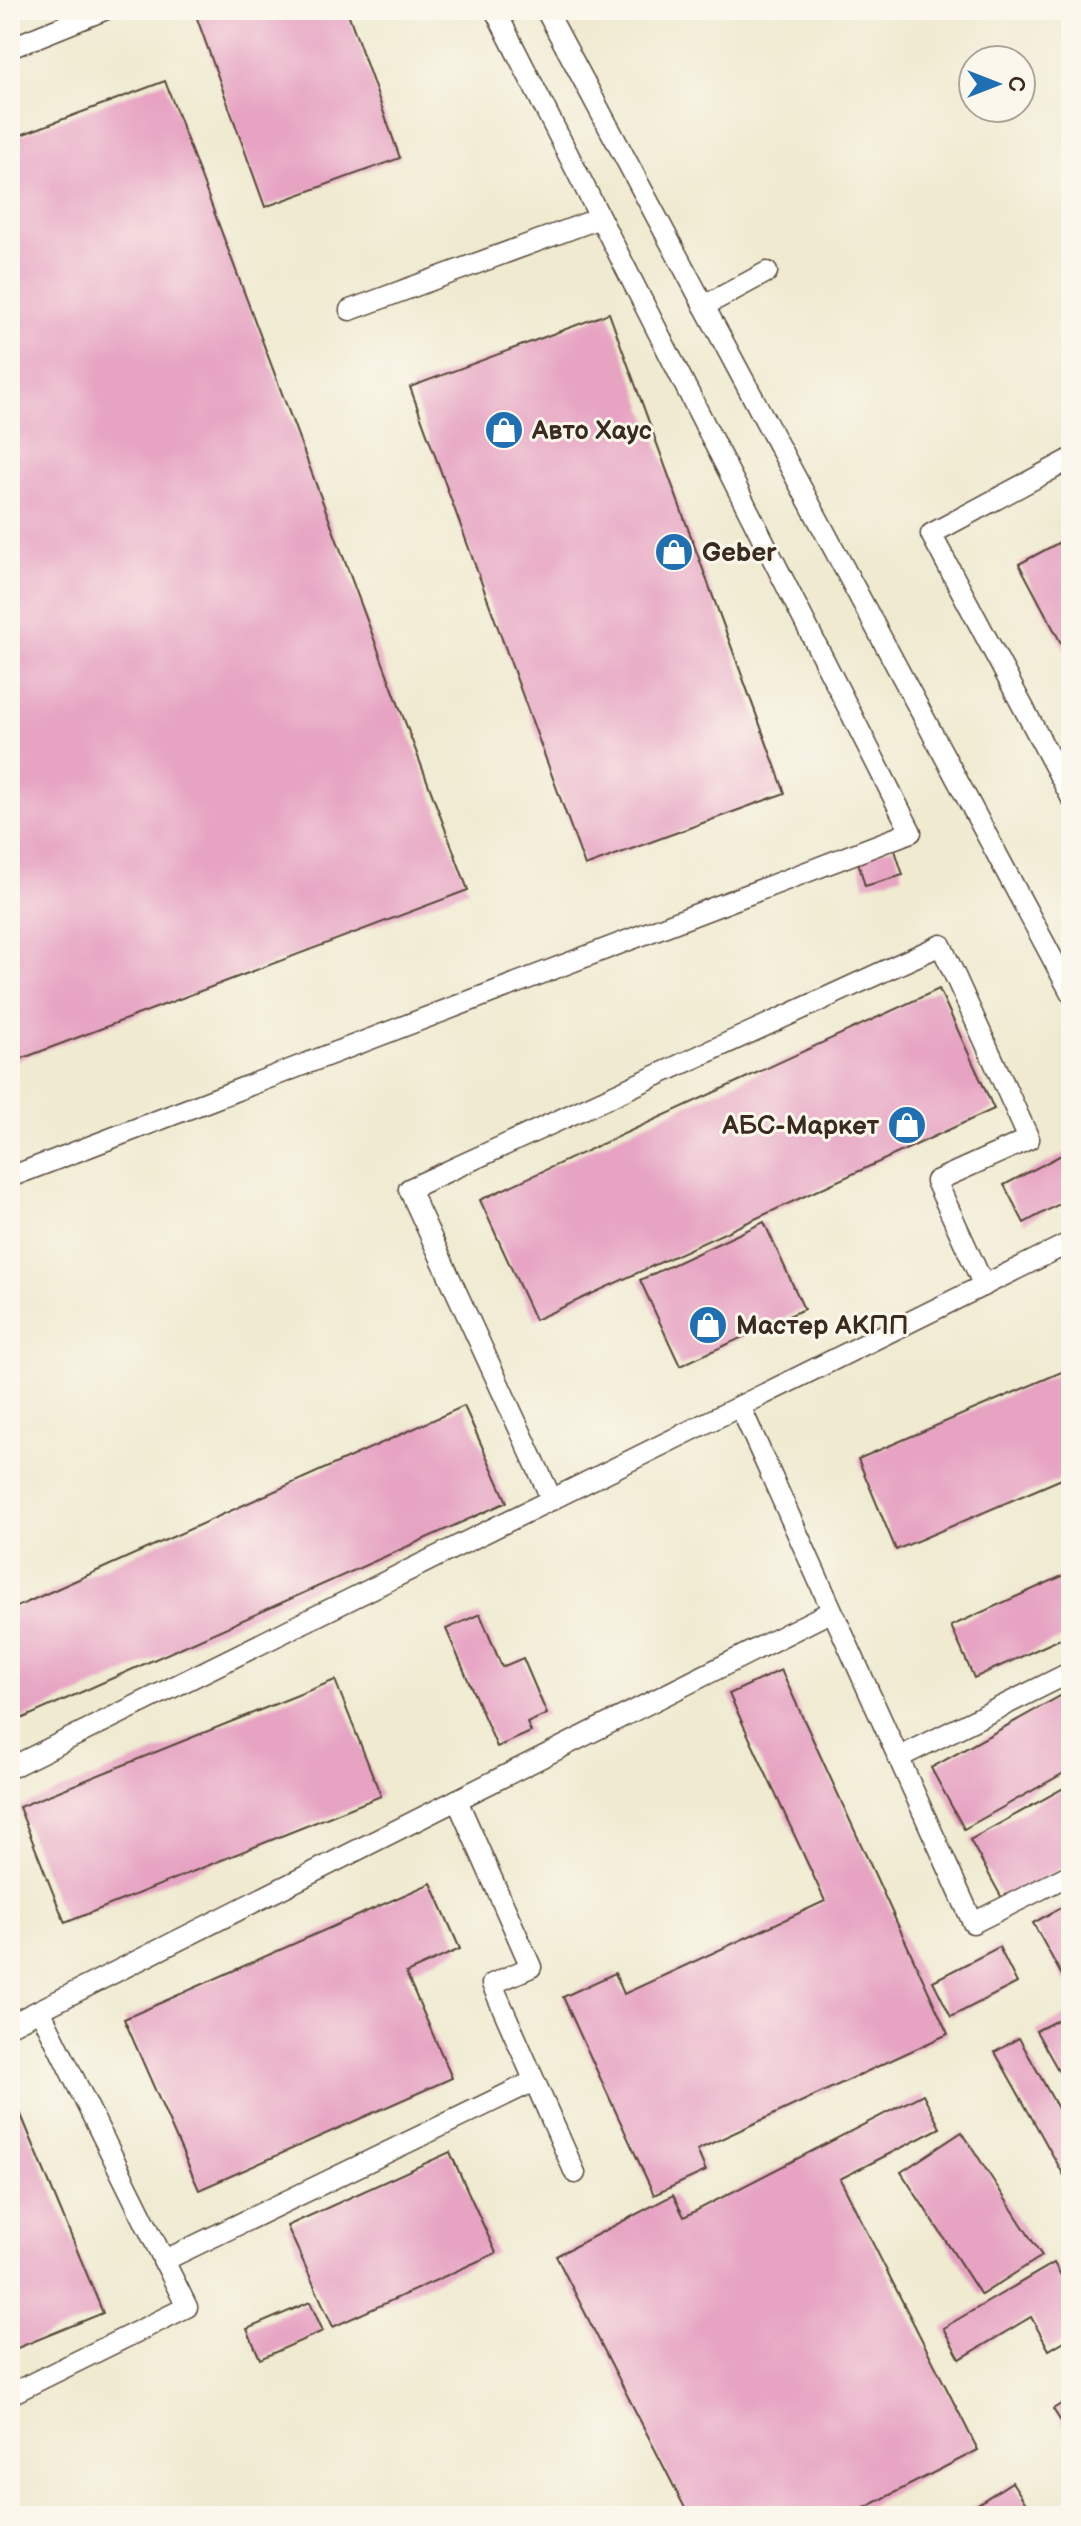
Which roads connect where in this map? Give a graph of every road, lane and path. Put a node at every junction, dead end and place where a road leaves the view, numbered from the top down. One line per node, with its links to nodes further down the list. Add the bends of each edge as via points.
1 (104, 10): 4 (lane)
2 (495, 10): 5 (lane)
3 (546, 10): 7 (lane)
4 (10, 48)
5 (600, 218): 8 (lane); 12 (lane, via 911,832)
6 (767, 272): 7 (lane)
7 (704, 306): 11 (lane)
8 (350, 310)
9 (1071, 459): 10 (lane, via 931,534)
10 (1071, 797)
11 (1071, 993)
12 (10, 1177)
13 (1071, 1242): 14 (lane)
14 (984, 1286): 15 (lane); 16 (lane, via 936,1181 1029,1139 941,945 409,1189)
15 (740, 1406): 16 (lane); 17 (lane)
16 (552, 1500): 20 (lane)
17 (832, 1611): 19 (lane); 21 (lane)
18 (1071, 1672): 19 (lane)
19 (898, 1758): 22 (lane, via 973,1923)
20 (10, 1768)
21 (457, 1800): 23 (lane); 25 (lane, via 531,1967 492,1984)
22 (1071, 1874)
23 (40, 2010): 24 (lane); 27 (lane)
24 (10, 2025)
25 (534, 2081): 26 (lane); 27 (lane)
26 (575, 2173)
27 (163, 2261): 28 (lane, via 187,2307)
28 (13, 2393)

